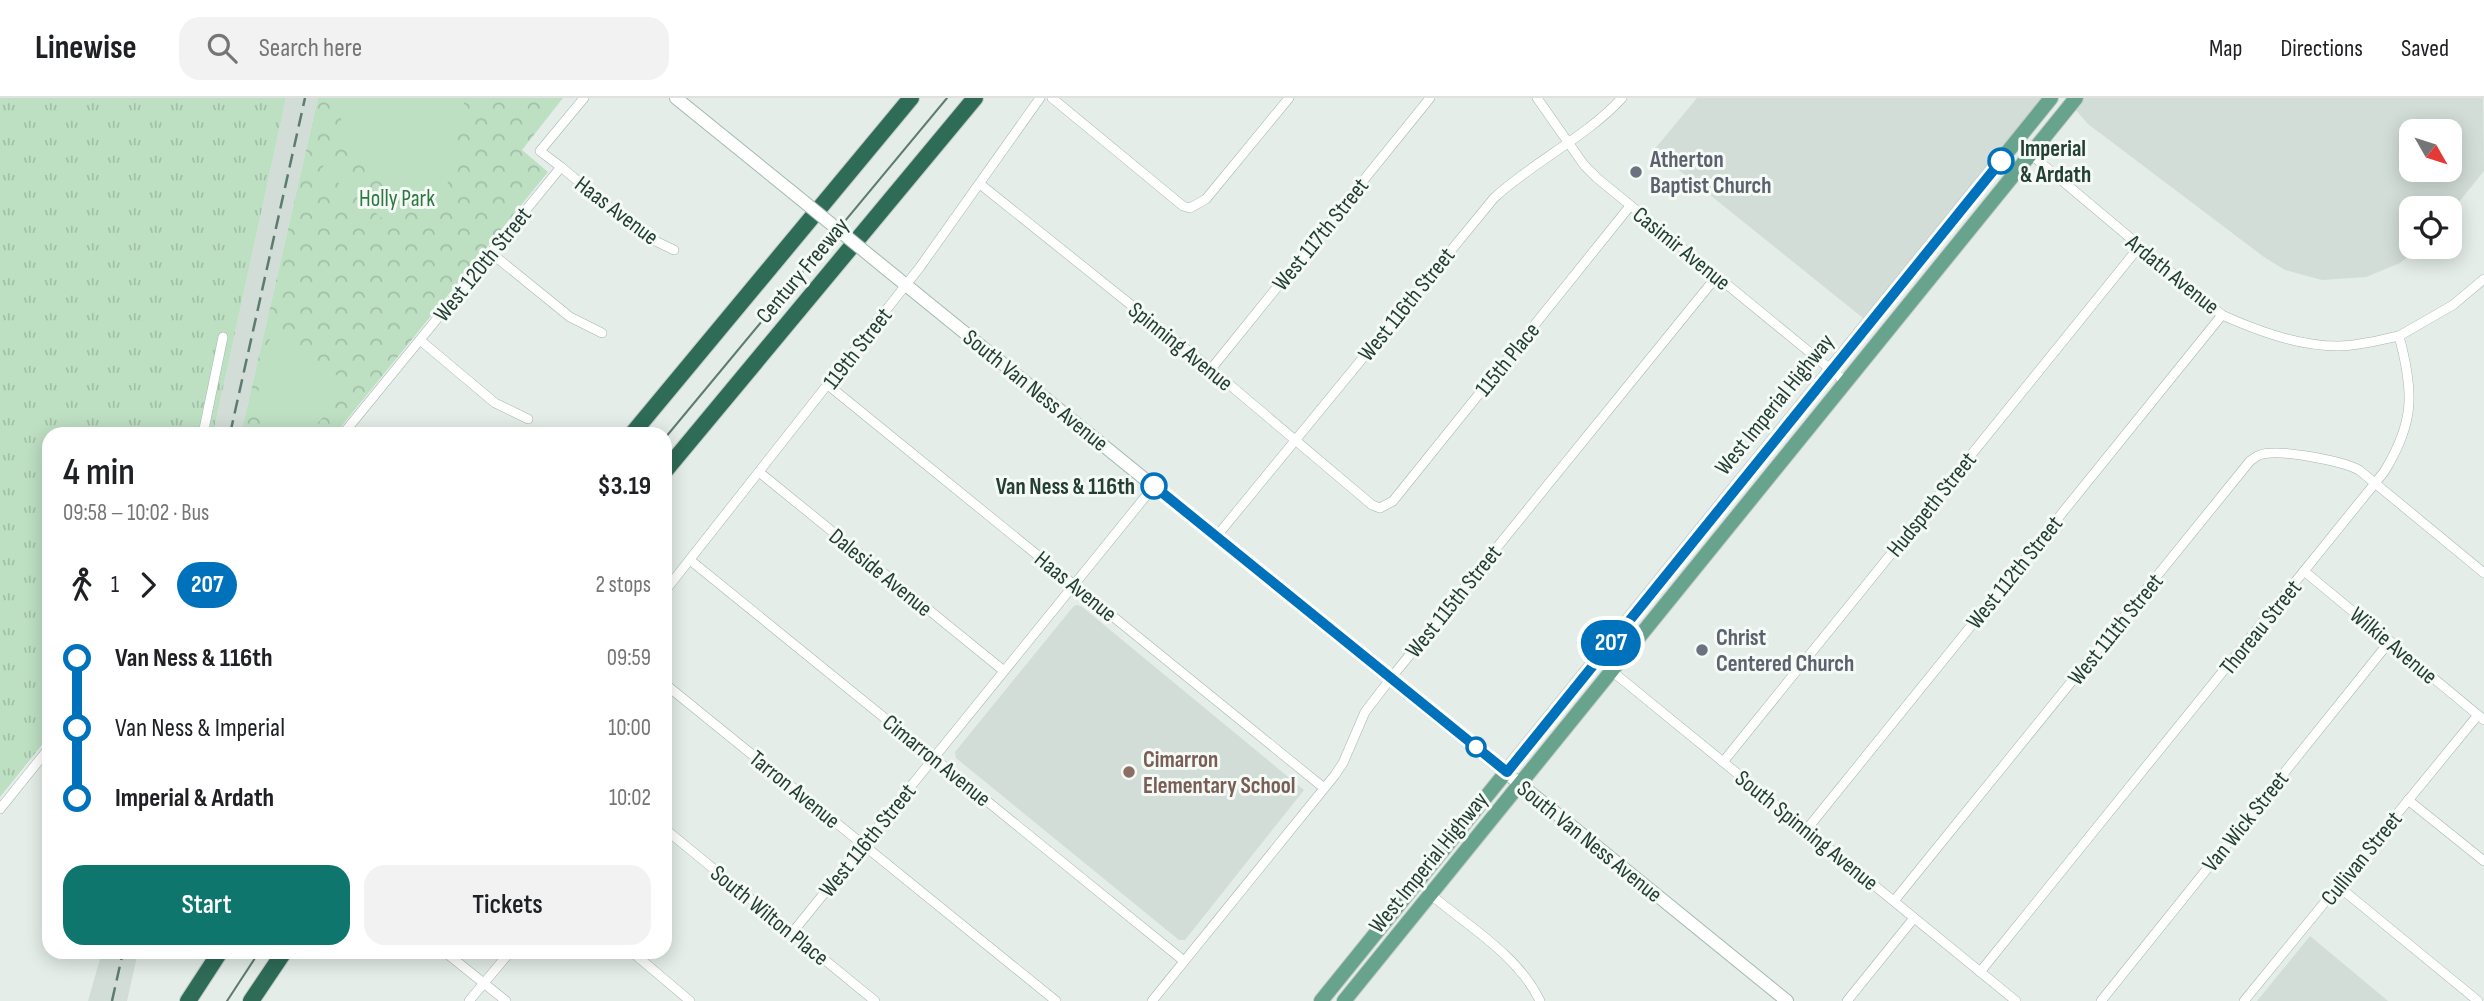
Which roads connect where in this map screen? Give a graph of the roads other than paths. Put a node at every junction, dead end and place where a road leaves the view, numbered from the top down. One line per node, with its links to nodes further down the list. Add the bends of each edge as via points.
1 (584, 98): 16 (street, via 540,151)
2 (676, 98): 24 (main road, South Van Ness Avenue, bridge)
3 (911, 98): 37 (highway, Century Freeway)
4 (975, 98): 39 (highway, Century Freeway)
5 (1040, 98): 17 (street, 119th Street)
6 (1052, 98): 7 (street, via 1190,208 1206,199)
7 (1289, 98)
8 (1430, 98): 30 (street, West 117th Street)
9 (1536, 98): 14 (street, Casimir Avenue)
10 (1622, 98): 14 (street, West 116th Street)
11 (2052, 98): 13 (main road, West Imperial Highway)
12 (2076, 98): 15 (main road, West Imperial Highway)
13 (2016, 142): 15 (street, Ardath Avenue); 31 (main road, West Imperial Highway)
14 (1568, 143): 18 (street, Casimir Avenue, via 1584,165); 38 (street, West 116th Street, via 1494,198)
15 (2030, 155): 19 (street, Ardath Avenue); 32 (main road, West Imperial Highway)
16 (561, 167): 20 (street, Haas Avenue, via 643,235); 21 (street, West 120th Street)
17 (980, 184): 24 (street, 119th Street); 30 (street, Spinning Avenue)
18 (1630, 206): 22 (street, Casimir Avenue); 43 (street, 115th Place, via 1393,502)
19 (2139, 247): 25 (street, Ardath Avenue); 59 (street, Hudspeth Street)
20 (674, 250)
21 (491, 253): 26 (street, via 570,317); 29 (street, West 120th Street)
22 (1717, 276): 31 (street, Casimir Avenue); 54 (street, West 115th Street)
23 (2482, 283): 27 (street)
24 (906, 285): 33 (street, 119th Street); 42 (main road, South Van Ness Avenue)
25 (2222, 315): 27 (street, Ardath Avenue, via 2278,337 2338,346); 65 (street, West 112th Street)
26 (602, 333)
27 (2399, 336): 41 (street, Thoreau Street, via 2407,367 2409,416 2400,446)
28 (223, 337): 35 (street)
29 (421, 340): 34 (street, via 495,403); 36 (street, West 120th Street)
30 (1211, 369): 38 (street, Spinning Avenue)
31 (1831, 370): 32 (street, Casimir Avenue); 51 (main road, West Imperial Highway)
32 (1846, 382): 53 (main road, West Imperial Highway)
33 (828, 384): 40 (street, 119th Street); 49 (street, Haas Avenue)
34 (528, 419)
35 (204, 427)
36 (348, 427)
37 (638, 427)
38 (1295, 439): 43 (street, Spinning Avenue); 44 (street, West 116th Street)
39 (672, 463)
40 (759, 472): 45 (street, 119th Street); 52 (street, Daleside Avenue)
41 (2375, 484): 46 (street, Thoreau Street); 47 (street); 71 (street, West 111th Street, via 2359,470 2336,461 2271,453 2250,460)
42 (1154, 486): 44 (main road, South Van Ness Avenue); 49 (street, West 116th Street)
43 (1380, 508)
44 (1216, 537): 54 (main road, South Van Ness Avenue)
45 (690, 560): 48 (street, 119th Street); 58 (street, Cimarron Avenue)
46 (2304, 571): 50 (street, Wilkie Avenue); 80 (street, Thoreau Street)
47 (2484, 573)
48 (672, 583)
49 (1074, 585): 52 (street, West 116th Street); 62 (street, Haas Avenue)
50 (2390, 641): 56 (street, Wilkie Avenue); 96 (street, Van Wick Street)
51 (1597, 659): 53 (street, South Spinning Avenue); 60 (main road, West Imperial Highway)
52 (1004, 671): 58 (street, West 116th Street)
53 (1611, 671): 59 (street, South Spinning Avenue); 61 (main road, West Imperial Highway)
54 (1391, 678): 60 (main road, South Van Ness Avenue); 62 (street, West 115th Street, via 1366,712 1343,763)
55 (672, 690): 67 (street, Tarron Avenue)
56 (2481, 717): 63 (street, Cullivan Street)
57 (42, 757): 64 (street)
58 (934, 758): 67 (street, West 116th Street); 79 (street, Cimarron Avenue)
59 (1723, 762): 65 (street, South Spinning Avenue)
60 (1507, 772): 61 (main road, South Van Ness Avenue); 90 (main road, West Imperial Highway)
61 (1520, 784): 70 (main road, West Imperial Highway); 93 (main road, South Van Ness Avenue)
62 (1324, 788): 79 (street, West 115th Street)
63 (2409, 800): 68 (street); 69 (street, Cullivan Street)
64 (0, 809)
65 (1807, 829): 71 (street, South Spinning Avenue)
66 (672, 835): 73 (street, South Wilton Place)
67 (863, 845): 73 (street, West 116th Street); 88 (street, Tarron Avenue)
68 (2484, 861)
69 (2338, 886): 97 (street, Cullivan Street); 98 (street)
70 (1430, 894): 91 (main road, West Imperial Highway); 92 (street, via 1505,955)
71 (1894, 901): 72 (street, South Spinning Avenue)
72 (1914, 918): 80 (street, South Spinning Avenue); 94 (street)
73 (792, 933): 87 (street, South Wilton Place)
74 (215, 959): 82 (highway)
75 (279, 959): 83 (highway)
76 (454, 959): 81 (street)
77 (504, 959): 81 (street)
78 (640, 959): 86 (street)
79 (1184, 961): 89 (street, West 115th Street)
80 (1980, 972): 95 (street, South Spinning Avenue)
81 (484, 984): 84 (street); 85 (street)
82 (188, 1001)
83 (251, 1001)
84 (469, 1001)
85 (506, 1001)
86 (690, 1001)
87 (875, 1001)
88 (1056, 1001)
89 (1152, 1001)
90 (1321, 1001)
91 (1344, 1001)
92 (1540, 1001)
93 (1787, 1001)
94 (1847, 1001)
95 (2016, 1001)
96 (2101, 1001)
97 (2244, 1001)
98 (2478, 1001)

